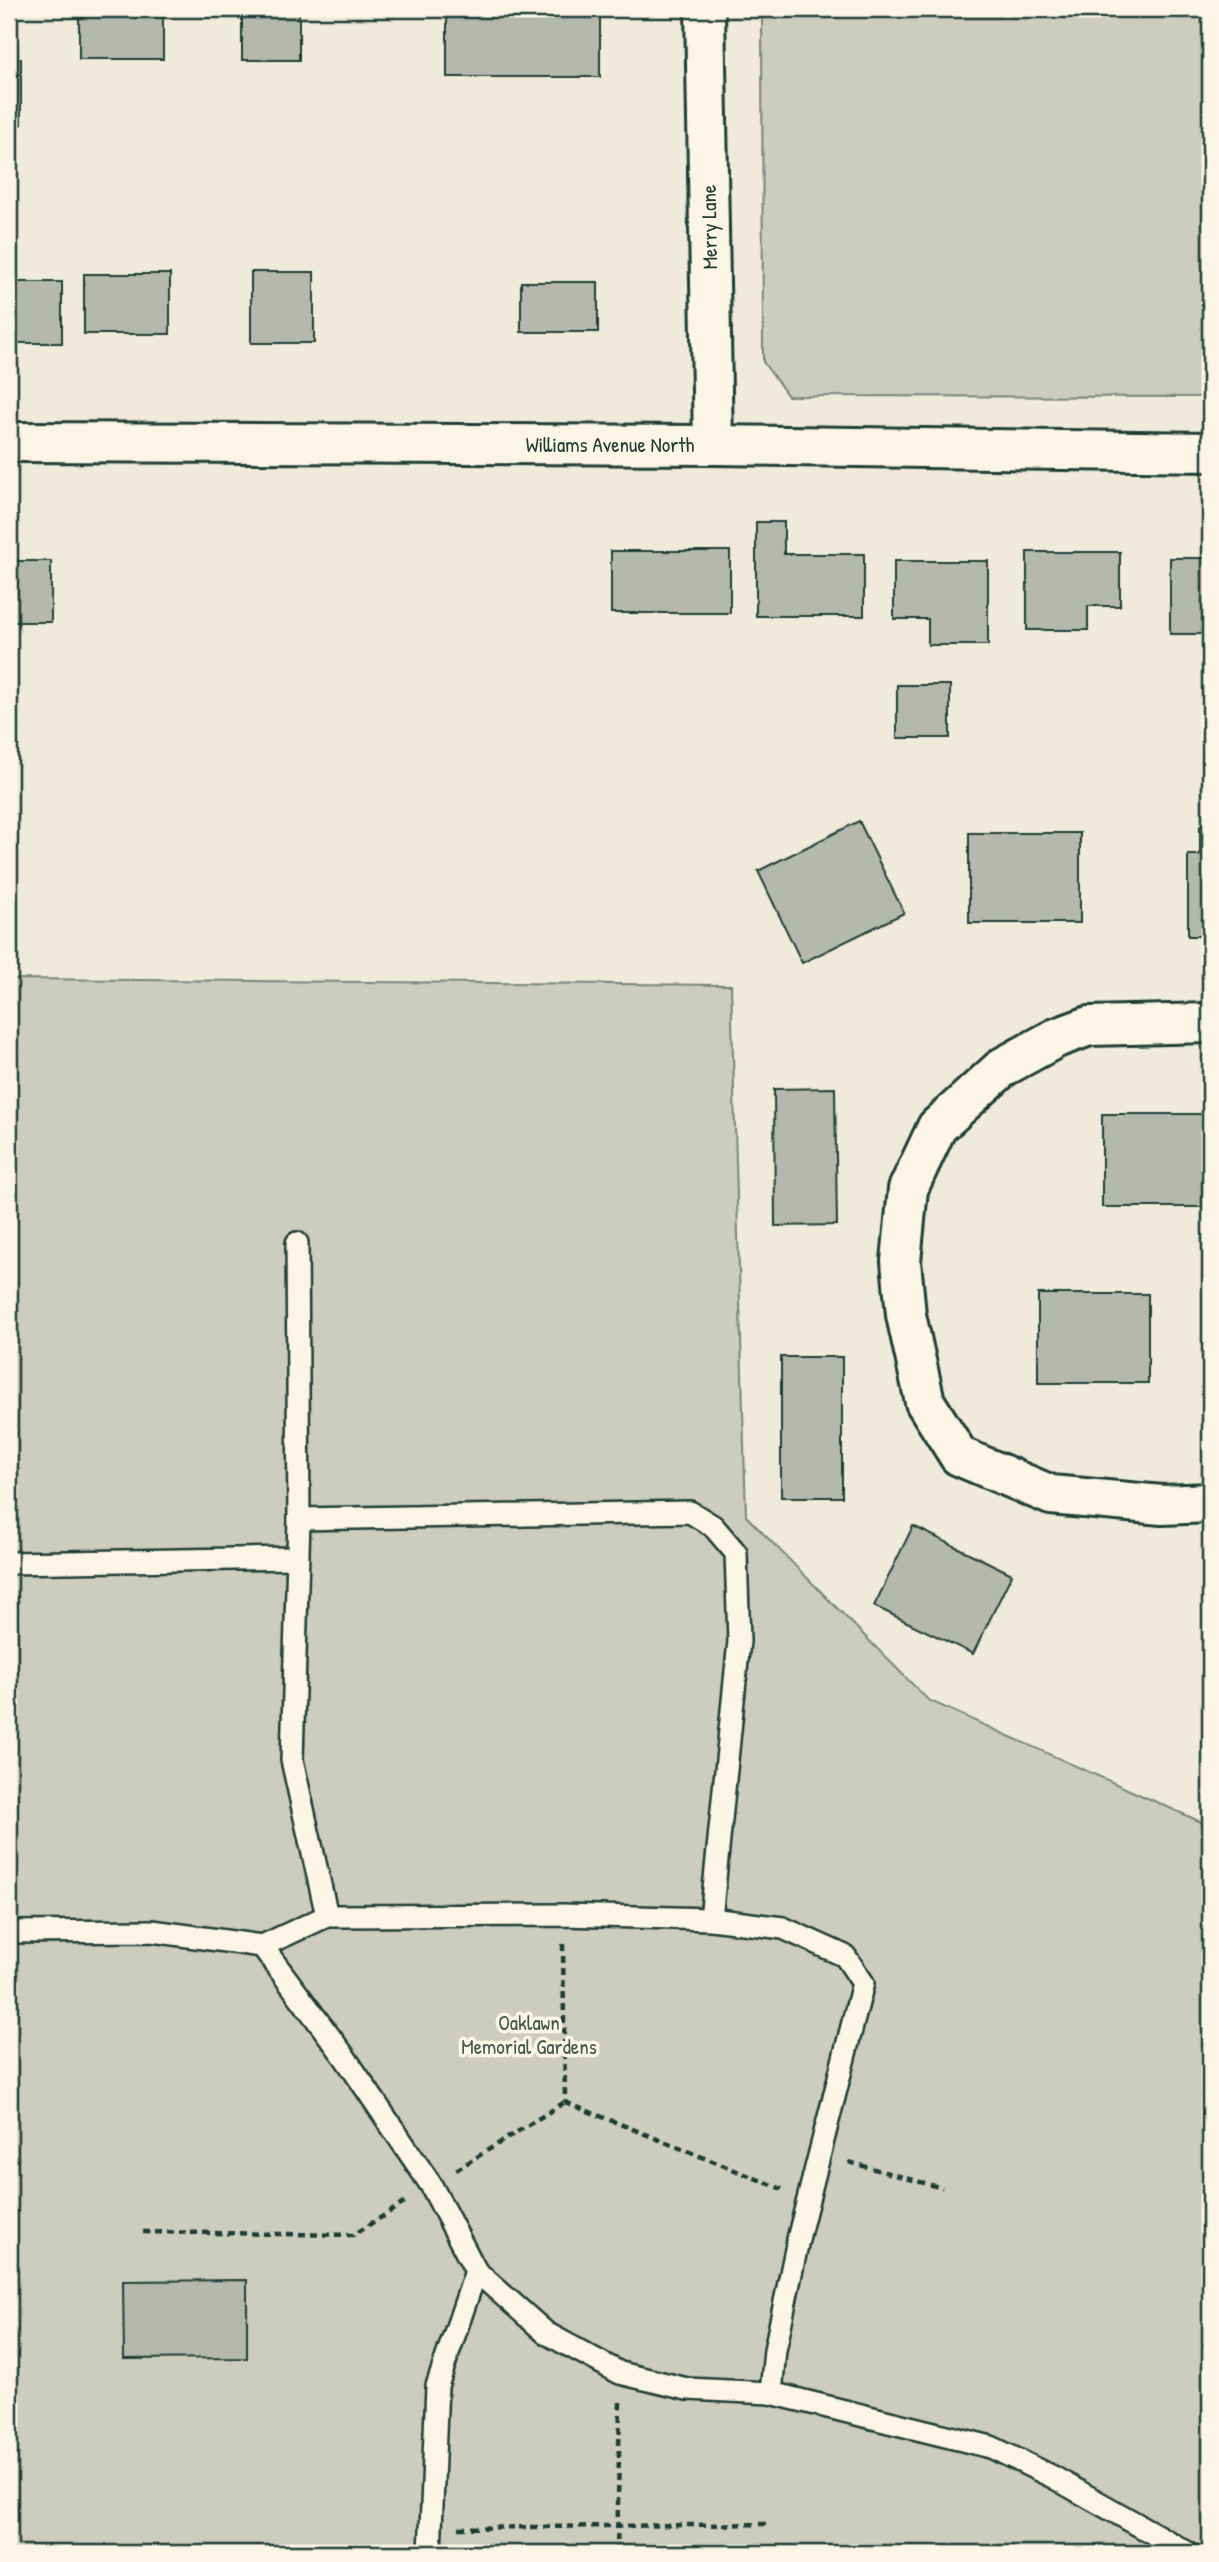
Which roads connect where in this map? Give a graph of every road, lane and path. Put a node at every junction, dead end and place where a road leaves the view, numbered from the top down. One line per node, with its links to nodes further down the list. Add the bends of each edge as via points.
1 (705, 9): 3 (street, Merry Lane)
2 (9, 443): 3 (street, Williams Avenue North)
3 (713, 445): 4 (street, Williams Avenue North)
4 (1210, 452)
5 (1210, 1023): 7 (street, via 1089,1026 1003,1067 937,1126 908,1189 901,1261 906,1315 925,1402 959,1456 1051,1495 1162,1505)
6 (298, 1243): 8 (lane)
7 (1210, 1503)
8 (299, 1519): 9 (lane); 13 (lane, via 690,1512 713,1526 736,1553 739,1641)
9 (296, 1558): 10 (lane); 12 (lane, via 292,1760)
10 (9, 1563)
11 (563, 1915): 12 (lane); 13 (lane); 16 (path)
12 (327, 1916): 15 (lane)
13 (711, 1919): 17 (lane, via 783,1928 845,1956 863,1983)
14 (9, 1932): 15 (lane, via 152,1931)
15 (261, 1946): 18 (lane, via 344,2056)
16 (565, 2102): 18 (path); 20 (path)
17 (819, 2154): 19 (path); 20 (lane)
18 (431, 2185): 21 (path, via 353,2235); 22 (lane)
19 (942, 2188)
20 (808, 2200): 24 (lane, via 775,2350)
21 (144, 2232)
22 (476, 2271): 23 (lane, via 547,2333); 27 (lane, via 437,2386)
23 (620, 2373): 24 (lane, via 687,2389); 26 (path)
24 (771, 2393): 30 (lane, via 991,2447)
25 (766, 2524): 26 (path)
26 (616, 2525): 27 (path); 29 (path)
27 (430, 2528): 28 (lane)
28 (430, 2553)
29 (617, 2553)
30 (1188, 2553)

